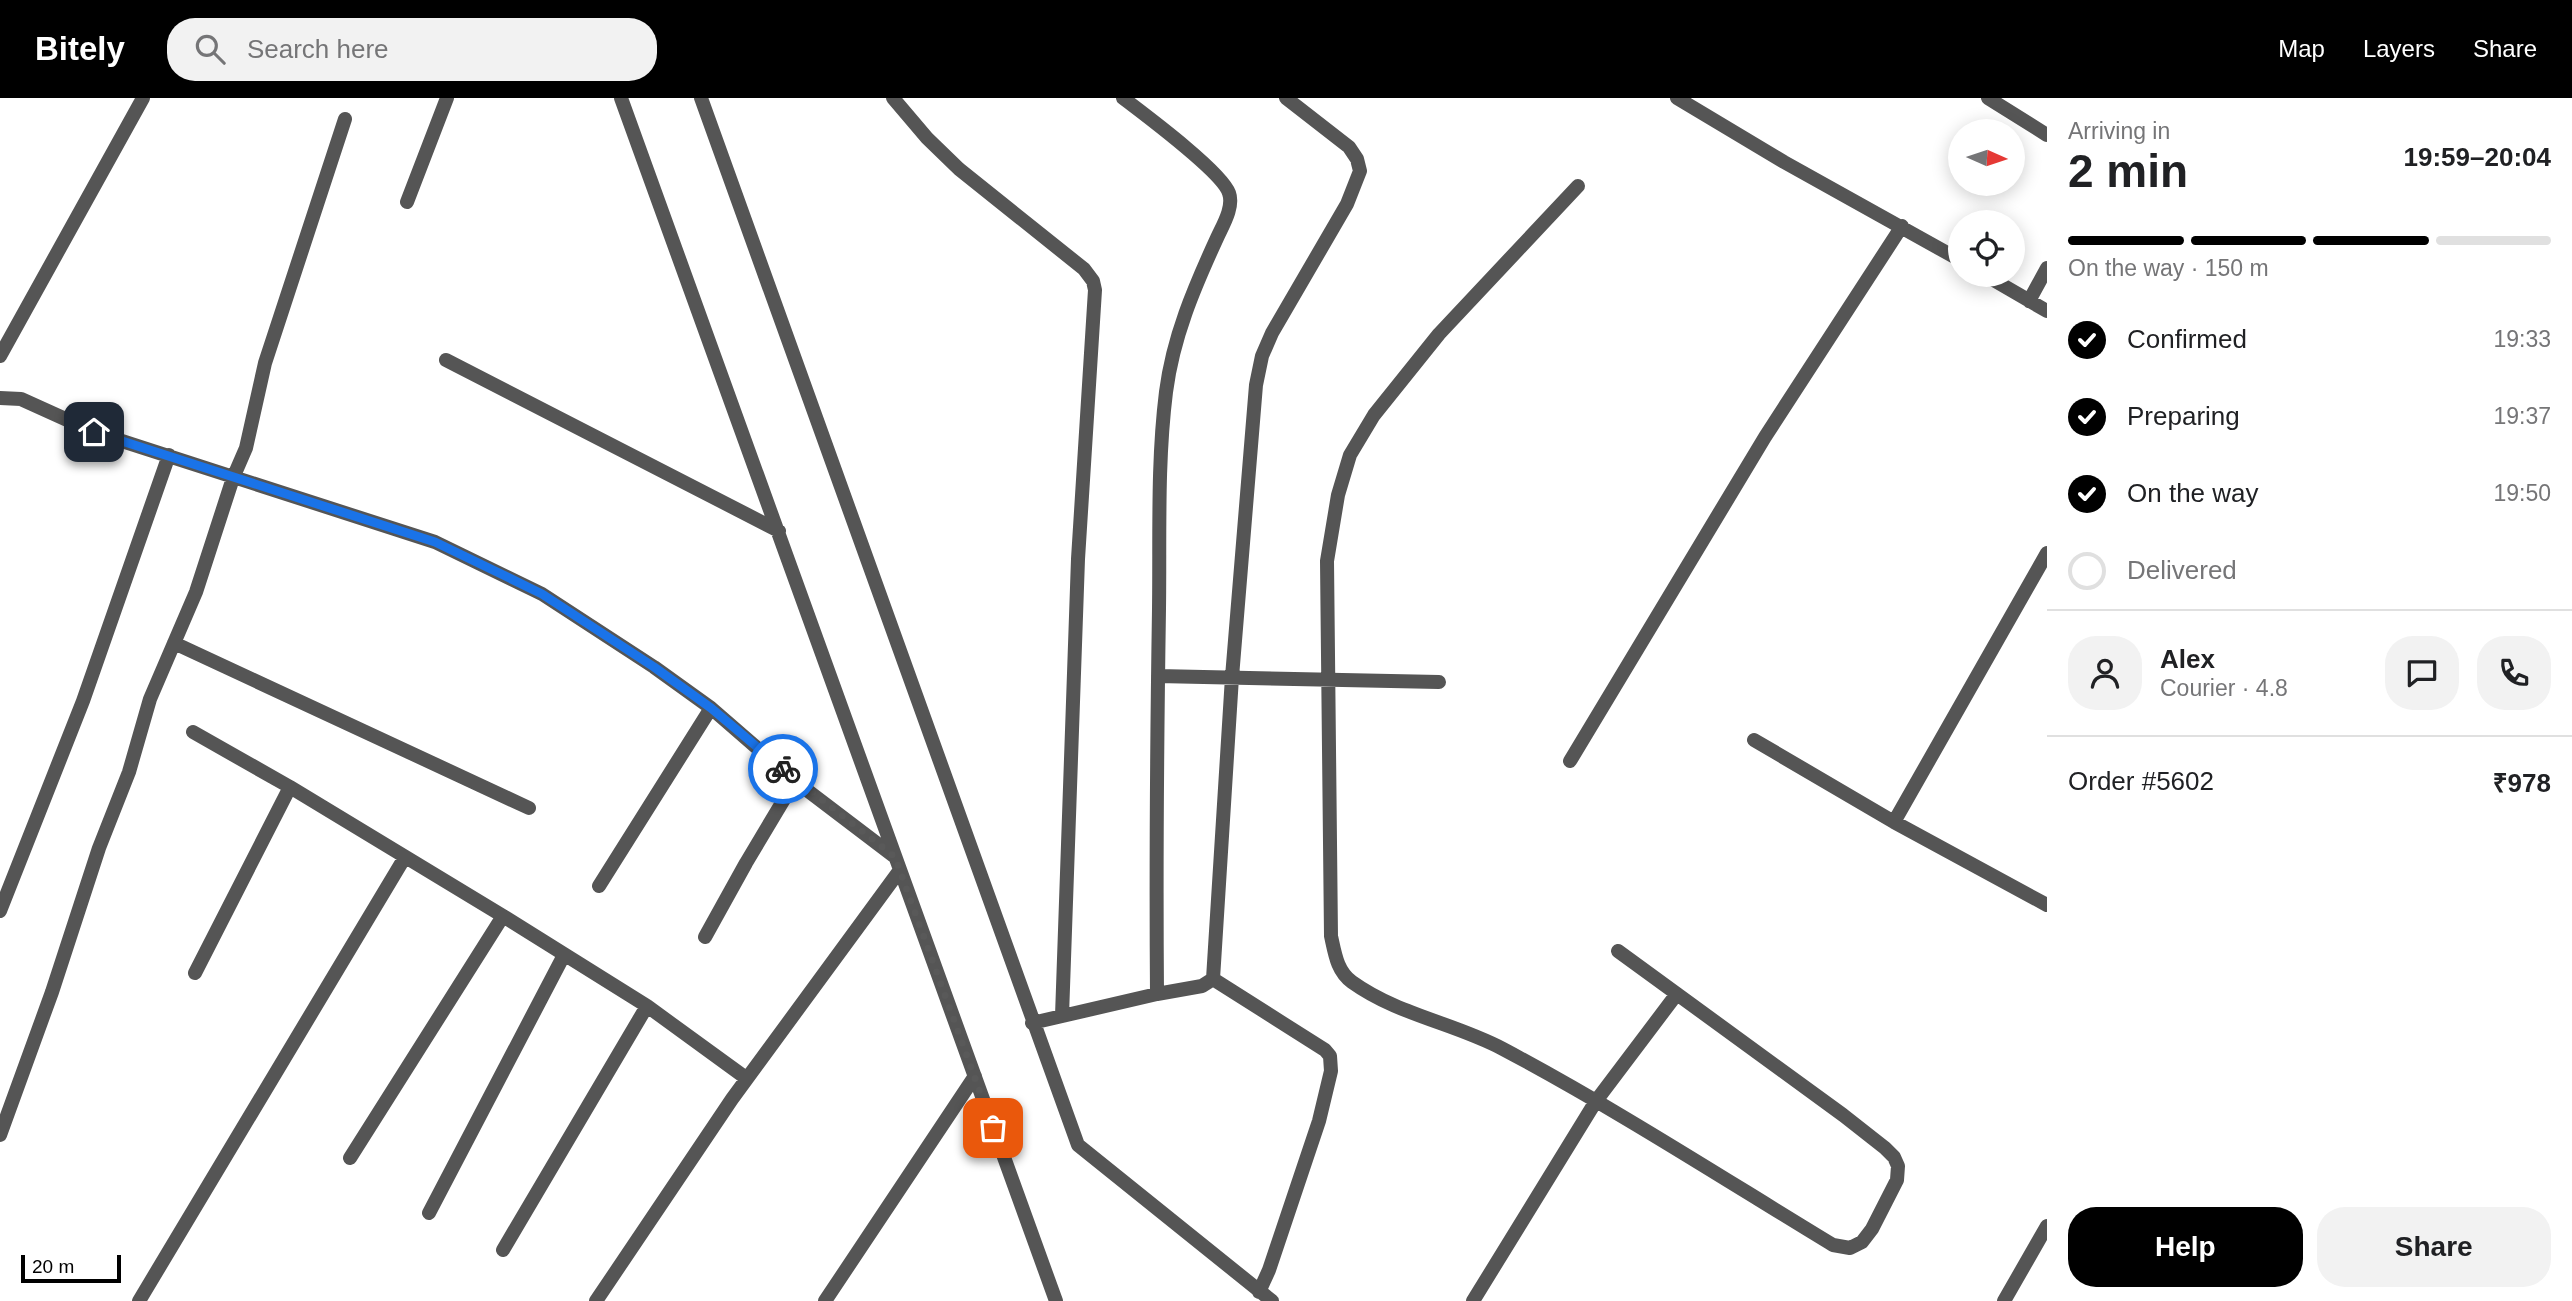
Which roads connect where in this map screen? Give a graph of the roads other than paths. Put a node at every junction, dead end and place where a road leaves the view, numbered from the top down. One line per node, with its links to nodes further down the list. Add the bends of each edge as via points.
1 (143, 98): 20 (street)
2 (447, 98): 13 (street)
3 (621, 98): 25 (street)
4 (701, 98): 55 (street)
5 (893, 98): 54 (street, via 959,169 1084,269 1095,290 1077,573)
6 (1124, 98): 28 (street, via 1222,180 1229,194 1223,224 1174,345 1166,391 1161,442)
7 (1286, 98): 29 (street, via 1349,147 1360,170 1347,204 1262,356 1248,470)
8 (1676, 98): 14 (street)
9 (1987, 98): 11 (street)
10 (345, 119): 24 (street, via 265,363 246,448)
11 (2047, 135)
12 (1578, 186): 30 (street, via 1439,334 1374,415 1350,454 1327,561)
13 (407, 202)
14 (1902, 226): 15 (street); 35 (street, via 1765,437)
15 (1948, 253)
16 (2047, 268): 18 (street)
17 (2005, 287): 18 (street)
18 (2029, 301): 19 (street)
19 (2047, 311)
20 (0, 356)
21 (446, 360): 25 (street)
22 (0, 398): 23 (street, via 20,399 94,432)
23 (169, 455): 24 (street); 44 (street, via 83,701)
24 (233, 478): 27 (street, via 196,592); 32 (street, via 435,542 542,594)
25 (779, 531): 41 (street)
26 (2047, 553): 39 (street)
27 (174, 643): 38 (street); 59 (street, via 150,699 129,772)
28 (1158, 676): 29 (street); 51 (street)
29 (1233, 677): 30 (street); 50 (street)
30 (1327, 678): 31 (street); 58 (street, via 1331,936 1337,966 1349,981 1380,1000 1487,1041)
31 (1439, 682)
32 (711, 708): 36 (street); 42 (street)
33 (193, 732): 37 (street)
34 (1754, 740): 39 (street)
35 (1570, 761)
36 (795, 780): 41 (street); 46 (street)
37 (290, 787): 40 (street); 49 (street)
38 (529, 808)
39 (1894, 822): 43 (street)
40 (405, 857): 45 (street); 65 (street)
41 (898, 864): 56 (street); 57 (street)
42 (599, 886)
43 (2047, 905)
44 (0, 911)
45 (503, 916): 48 (street); 60 (street)
46 (705, 937)
47 (1618, 951): 52 (street)
48 (564, 956): 53 (street); 61 (street)
49 (195, 973)
50 (1213, 979): 51 (street, via 1202,986); 64 (street, via 1325,1050 1331,1061 1319,1121)
51 (1157, 994): 54 (street)
52 (1676, 995): 58 (street); 58 (street, via 1894,1157 1897,1180 1872,1229 1850,1248 1833,1245)
53 (648, 1006): 57 (street); 63 (street)
54 (1062, 1016): 55 (street)
55 (1032, 1023): 64 (street, via 1078,1145)
56 (975, 1076): 67 (street); 68 (street)
57 (747, 1078): 66 (street)
58 (1596, 1101): 70 (street)
59 (0, 1135)
60 (350, 1158)
61 (429, 1213)
62 (2047, 1226): 71 (street)
63 (503, 1250)
64 (1259, 1292): 69 (street)
65 (139, 1301)
66 (596, 1301)
67 (825, 1301)
68 (1056, 1301)
69 (1272, 1301)
70 (1473, 1301)
71 (2004, 1301)

